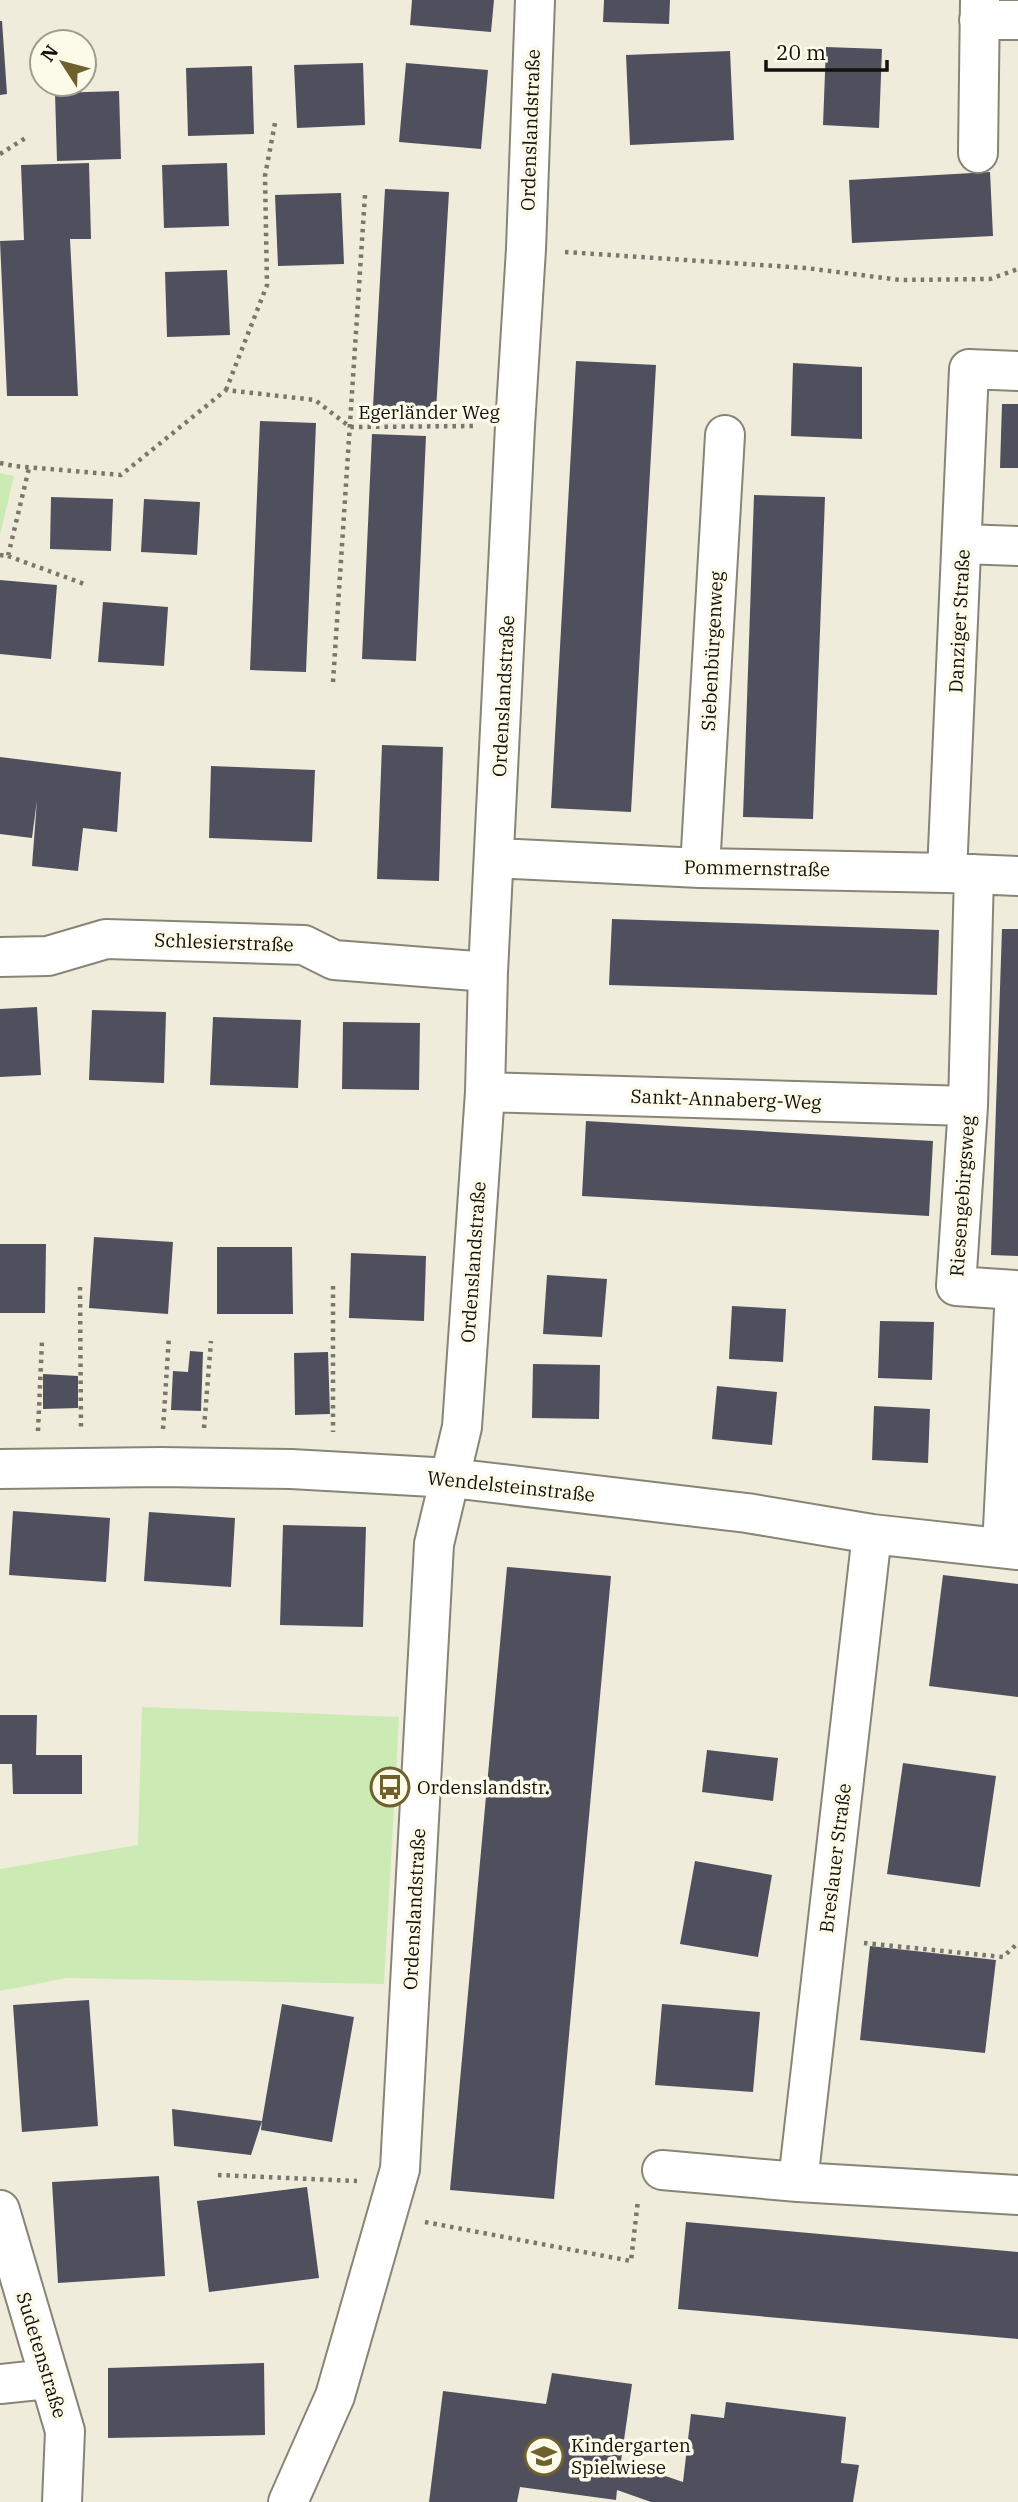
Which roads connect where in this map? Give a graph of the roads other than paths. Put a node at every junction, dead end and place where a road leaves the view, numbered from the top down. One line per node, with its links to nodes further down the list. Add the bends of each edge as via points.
1 (535, 0): 9 (street, Ordenslandstraße)
2 (980, 10): 3 (street); 4 (street)
3 (1018, 20)
4 (978, 153)
5 (1018, 371): 7 (street, Danziger Straße, via 969,369)
6 (725, 435): 10 (street, Siebenbürgenweg)
7 (963, 544): 8 (street); 11 (street, Danziger Straße)
8 (1018, 545)
9 (495, 858): 10 (street, Pommernstraße); 14 (street, Ordenslandstraße)
10 (700, 868): 11 (street, Pommernstraße)
11 (961, 873): 12 (street, Pommernstraße); 16 (street, Riesengebirgsweg)
12 (1018, 876)
13 (0, 957): 14 (street, Schlesierstraße, via 48,956 106,939 265,943 304,945 334,960)
14 (488, 972): 15 (street, Ordenslandstraße)
15 (485, 1092): 16 (street, Sankt-Annaberg-Weg); 18 (street, Ordenslandstraße, via 463,1427)
16 (968, 1106): 20 (street, Riesengebirgsweg, via 956,1286 1016,1290)
17 (18, 1468): 18 (street, Wendelsteinstraße, via 334,1471)
18 (451, 1478): 19 (street, Wendelsteinstraße, via 747,1513); 28 (street, Ordenslandstraße, via 434,1544 401,2155 335,2396)
19 (872, 1534): 20 (street, Wendelsteinstraße); 22 (street, Breslauer Straße)
20 (1010, 1549)
21 (662, 2170): 22 (street)
22 (798, 2182): 23 (street)
23 (1018, 2195)
24 (0, 2210): 25 (street, Sudetenstraße)
25 (48, 2379): 26 (street); 27 (street, Sudetenstraße, via 65,2431)
26 (0, 2384)
27 (62, 2502)
28 (288, 2502)

